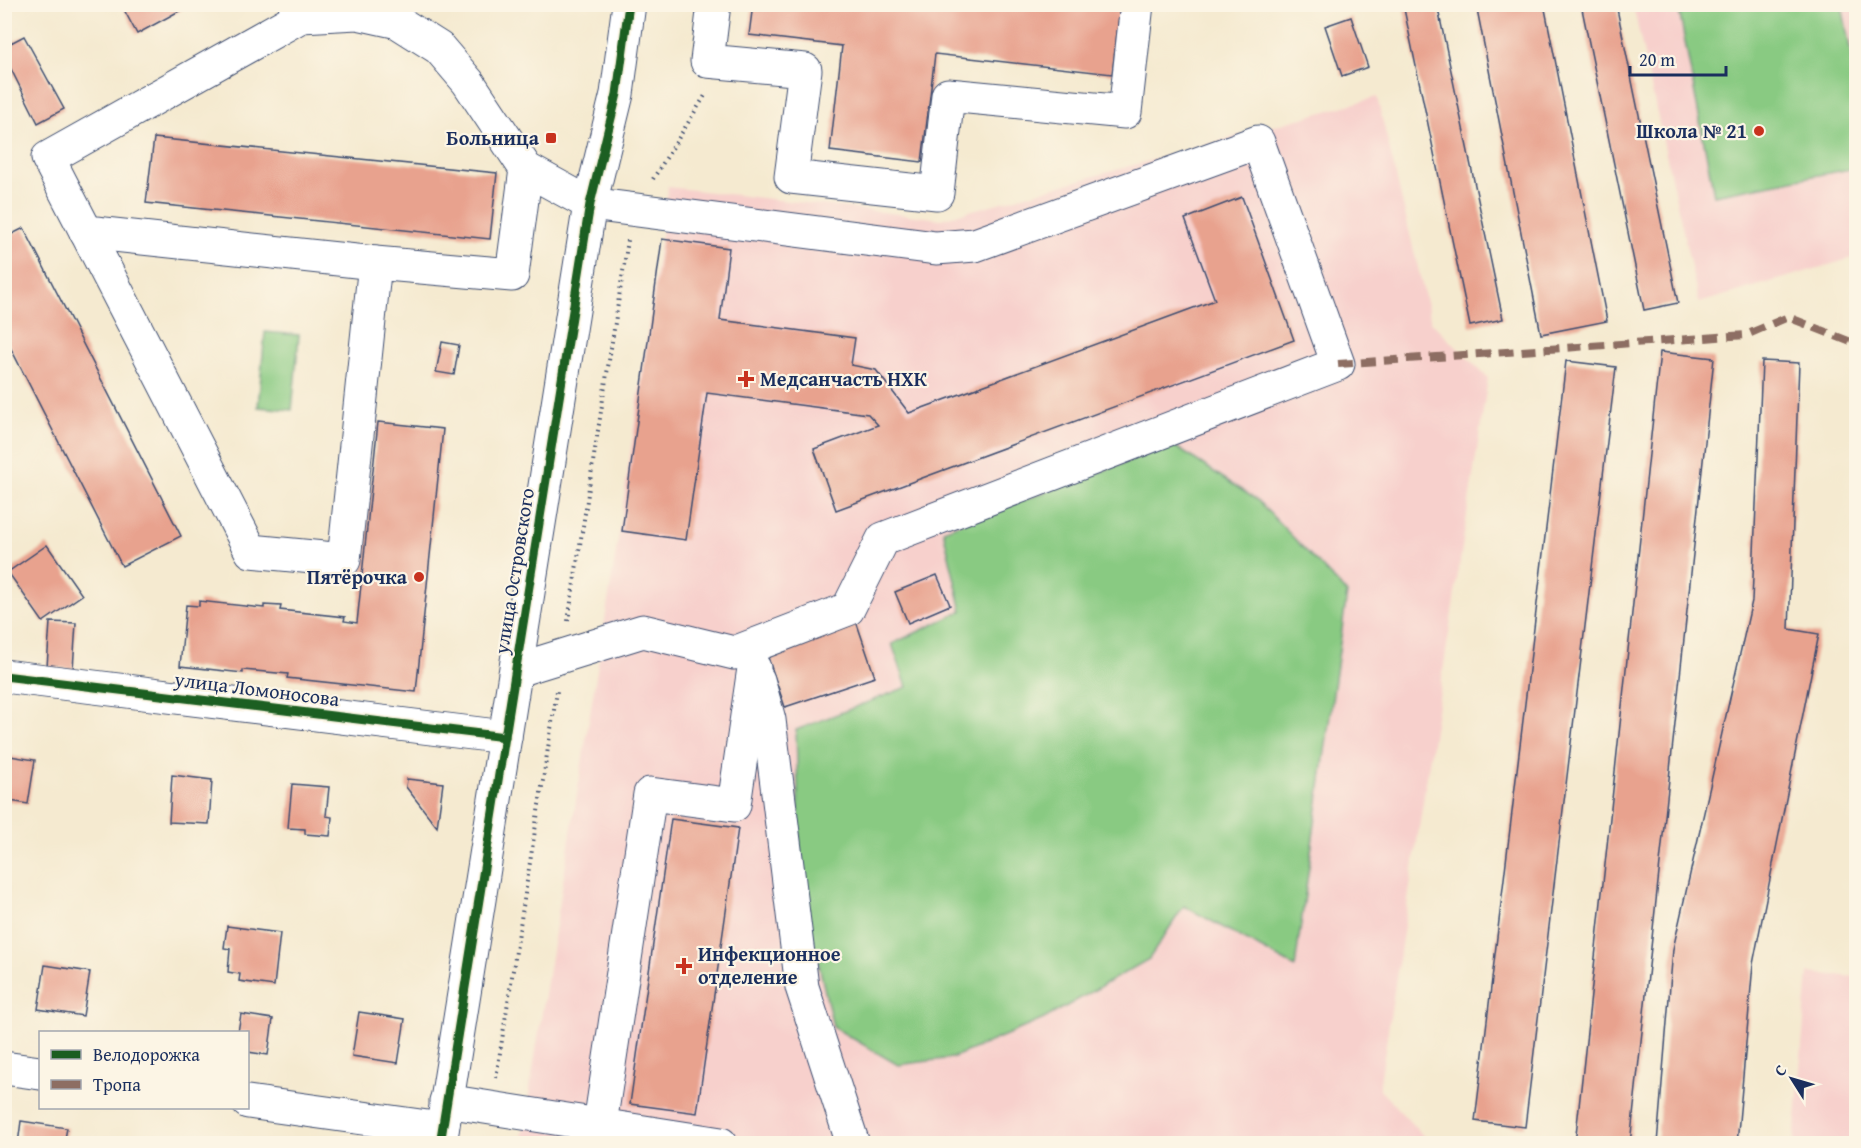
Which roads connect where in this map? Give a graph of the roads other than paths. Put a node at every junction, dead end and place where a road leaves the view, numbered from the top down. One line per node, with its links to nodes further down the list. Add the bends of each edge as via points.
1 (629, 4): 8 (street, улица Островского, via 617,94)
2 (714, 4): 3 (street, via 707,61 805,70 791,177 937,193 948,95 1125,112)
3 (1137, 4)
4 (355, 9): 5 (street); 6 (street)
5 (298, 10): 9 (street, via 48,158)
6 (400, 13): 7 (street, via 439,48 468,82)
7 (526, 169): 8 (street); 10 (street, via 512,275)
8 (590, 204): 11 (street, via 936,248 975,245 1258,142 1338,364 883,539 848,609); 12 (street, улица Островского)
9 (86, 232): 10 (street); 10 (street, via 252,551 344,560)
10 (375, 263)
11 (744, 661): 12 (street, via 643,631); 18 (street, via 734,805 650,795); 21 (street, via 770,720 802,987)
12 (517, 670): 14 (street, улица Островского)
13 (4, 676): 14 (street, улица Ломоносова)
14 (506, 737): 19 (street, улица Островского)
15 (4, 1068): 16 (street)
16 (39, 1073)
17 (249, 1102): 19 (street)
18 (600, 1124): 19 (street, via 491,1106); 20 (street)
19 (443, 1125)
20 (721, 1143)
21 (853, 1143)

